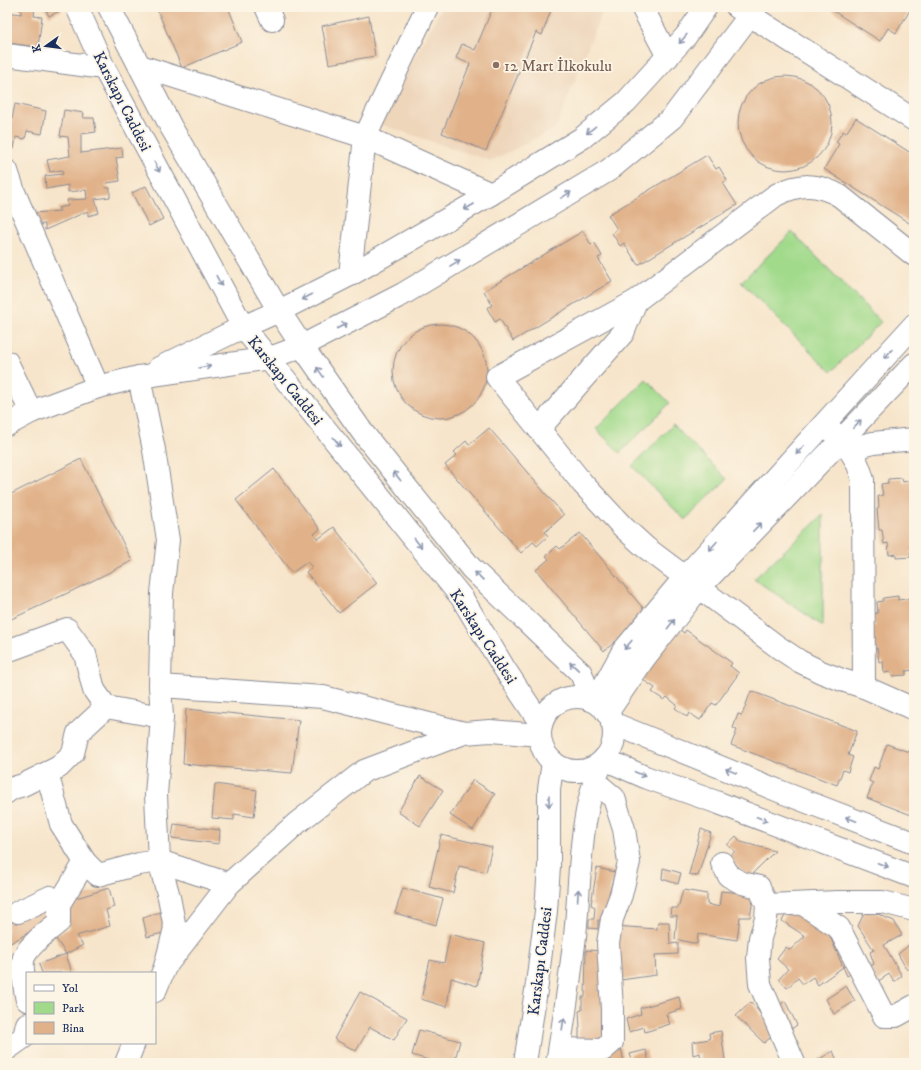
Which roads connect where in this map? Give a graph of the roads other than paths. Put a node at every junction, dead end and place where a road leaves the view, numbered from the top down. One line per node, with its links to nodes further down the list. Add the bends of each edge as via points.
1 (77, 7): 10 (main road, Karskapı Caddesi)
2 (109, 7): 9 (main road)
3 (427, 7): 12 (main road)
4 (642, 7): 8 (main road)
5 (706, 7): 8 (main road, one-way to 8)
6 (748, 10): 11 (main road); 21 (main road, one-way to 6, via 403,294 608,170 672,118)
7 (7, 55): 10 (main road)
8 (668, 57): 14 (main road, one-way to 14, via 626,102 582,138)
9 (140, 66): 12 (main road); 18 (main road, via 171,127)
10 (104, 68): 20 (main road, Karskapı Caddesi, one-way to 20)
11 (914, 120)
12 (365, 137): 14 (main road); 16 (main road)
13 (7, 171): 26 (main road)
14 (491, 194): 16 (main road, one-way to 16)
15 (914, 255): 17 (main road, via 840,196 821,187 799,186 776,195)
16 (350, 275): 18 (main road, one-way to 18)
17 (636, 301): 30 (main road, via 623,333); 30 (main road, via 497,377)
18 (279, 311): 20 (main road); 21 (main road)
19 (914, 325): 28 (main road, one-way to 28)
20 (243, 327): 22 (main road, Karskapı Caddesi); 25 (main road)
21 (302, 346): 22 (main road); 39 (main road, one-way to 21, via 581,673 471,568 363,433)
22 (270, 358): 25 (main road, one-way to 22); 41 (main road, Karskapı Caddesi, one-way to 41, via 462,598)
23 (7, 362): 27 (main road)
24 (914, 364): 32 (main road, one-way to 24)
25 (139, 377): 26 (main road); 35 (main road, via 168,540 162,593)
26 (98, 387): 27 (main road)
27 (31, 412): 29 (main road)
28 (824, 424): 32 (main road); 33 (main road, one-way to 33)
29 (7, 425)
30 (539, 429): 33 (main road, via 623,527)
31 (914, 439): 32 (main road)
32 (845, 444): 33 (main road, one-way to 32); 36 (main road, via 856,459 863,480)
33 (692, 582): 36 (main road, via 799,660 821,672); 39 (main road, via 643,660)
34 (7, 651): 37 (main road, via 67,629 85,654 94,690)
35 (160, 686): 40 (main road); 42 (main road, via 323,697)
36 (864, 687): 38 (main road)
37 (106, 707): 40 (main road); 45 (main road, via 78,733 73,753 59,768)
38 (914, 709)
39 (603, 710): 41 (main road, via 581,697 561,700 545,714); 44 (main road, via 614,733 608,754); 47 (main road, one-way to 39, via 784,793)
40 (162, 717): 48 (main road, via 156,795)
41 (540, 729): 42 (main road); 43 (main road, via 541,745)
42 (464, 733): 52 (main road, via 364,771 297,823)
43 (553, 762): 44 (main road, via 572,771); 69 (main road, Karskapı Caddesi, one-way to 69, via 549,789 546,911 538,984)
44 (600, 767): 51 (main road, one-way to 51, via 645,777); 67 (main road, one-way to 44, via 575,936 583,832); 67 (main road, via 624,829 629,862 612,919 608,943 612,1042 603,1050)
45 (47, 773): 46 (main road); 49 (main road, via 61,824)
46 (7, 792)
47 (914, 843)
48 (159, 861): 49 (main road, via 98,875); 52 (main road); 60 (main road, via 175,928)
49 (85, 862): 54 (main road)
50 (722, 863): 56 (main road, via 729,876 742,883 759,887)
51 (914, 877)
52 (229, 884): 60 (main road)
53 (855, 902): 55 (main road); 57 (main road, via 883,902); 59 (main road)
54 (59, 904): 58 (main road, via 50,897); 62 (main road, via 59,922 37,939 24,958)
55 (803, 904): 56 (main road); 59 (main road)
56 (767, 905): 70 (main road, via 758,958 760,984)
57 (914, 910)
58 (18, 912)
59 (839, 928): 63 (main road, via 884,1016 896,1016)
60 (165, 967): 61 (main road)
61 (156, 989)
62 (26, 996)
63 (914, 1006)
64 (26, 1028): 66 (main road, via 24,1037)
65 (134, 1044): 68 (main road)
66 (7, 1049)
67 (558, 1056)
68 (126, 1063)
69 (524, 1063)
70 (794, 1063)

